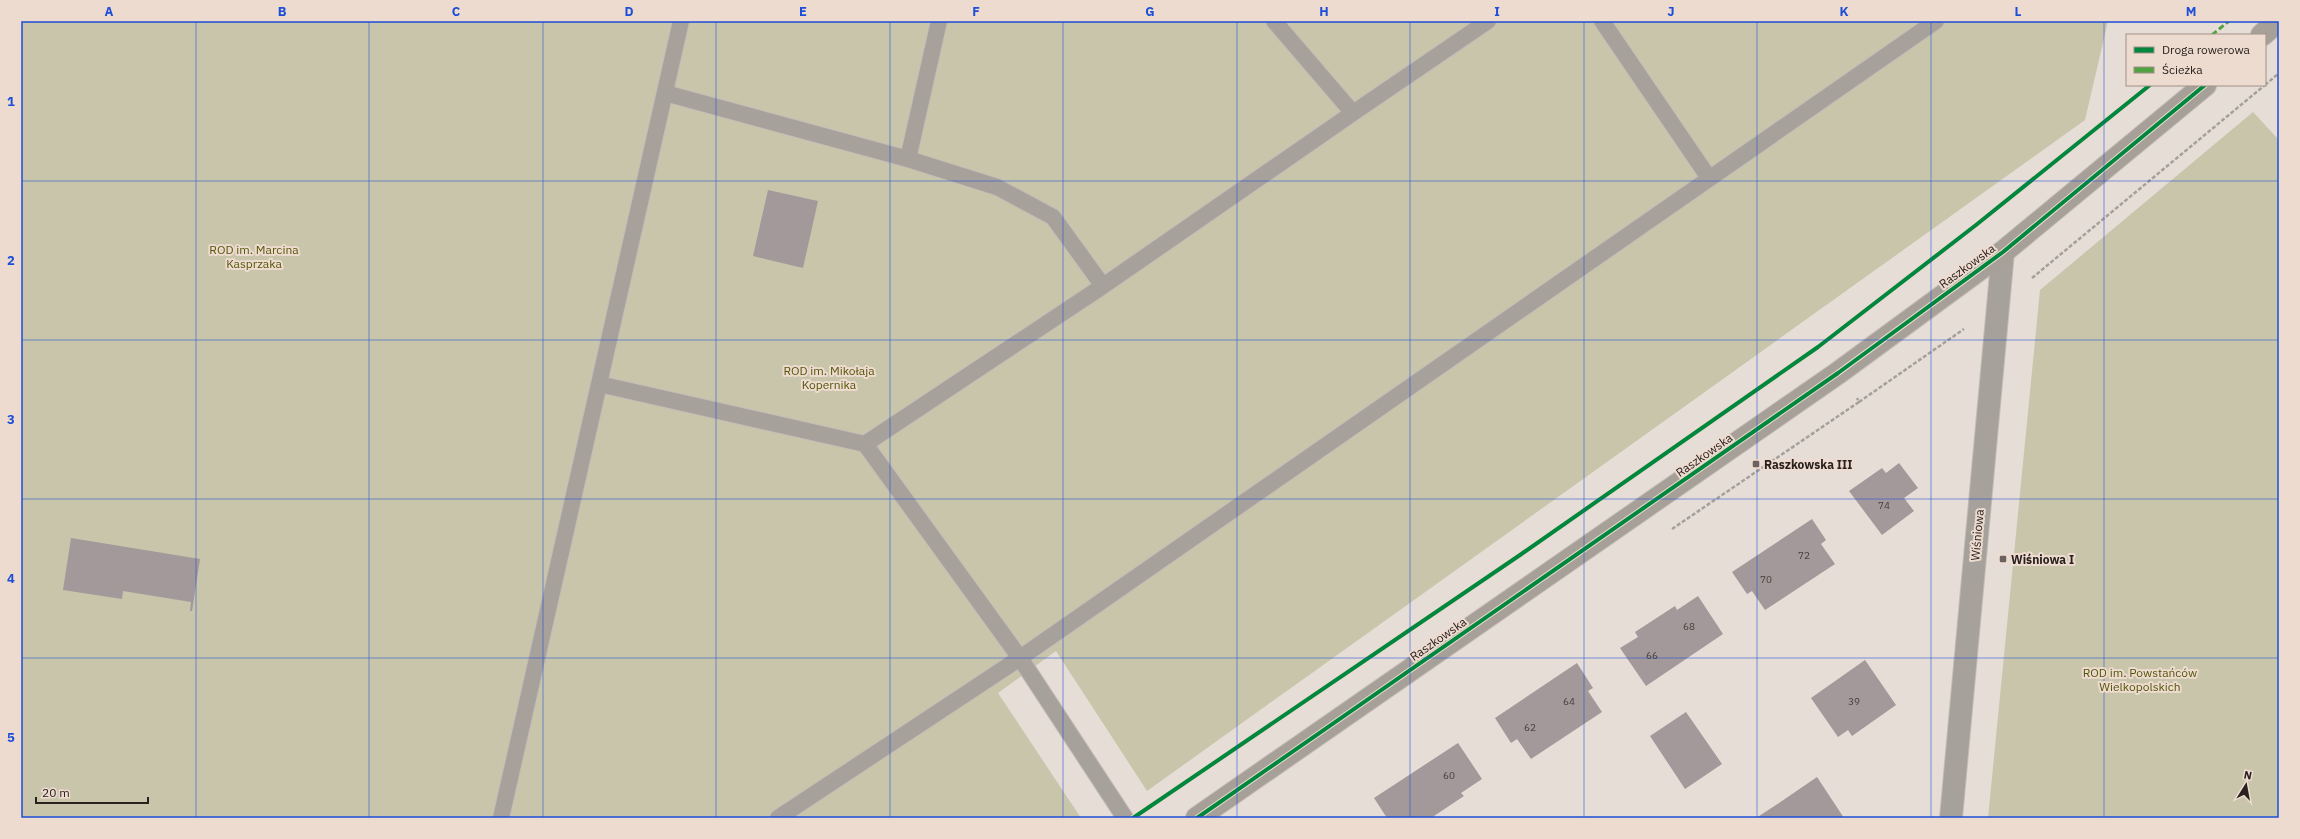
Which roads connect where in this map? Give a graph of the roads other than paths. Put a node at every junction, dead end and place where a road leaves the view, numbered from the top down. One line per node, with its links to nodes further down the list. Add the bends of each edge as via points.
1 (681, 21): 10 (lane)
2 (939, 21): 12 (lane)
3 (1274, 21): 11 (lane)
4 (1488, 21): 11 (lane)
5 (1602, 21): 13 (lane)
6 (1936, 21): 13 (lane)
7 (2278, 21): 8 (street)
8 (2263, 34)
9 (2204, 86): 14 (street, Raszkowska)
10 (665, 93): 12 (lane); 16 (lane)
11 (1353, 113): 15 (lane)
12 (908, 159): 15 (lane, via 997,187 1053,217)
13 (1709, 178): 18 (lane)
14 (2003, 252): 19 (street, Wiśniowa); 23 (street, Raszkowska, via 1832,377)
15 (1103, 286): 17 (lane)
16 (599, 384): 17 (lane); 20 (lane)
17 (865, 444): 18 (lane)
18 (1020, 658): 21 (lane); 22 (lane)
19 (1948, 816)
20 (501, 818)
21 (778, 818)
22 (1125, 818)
23 (1197, 818)

